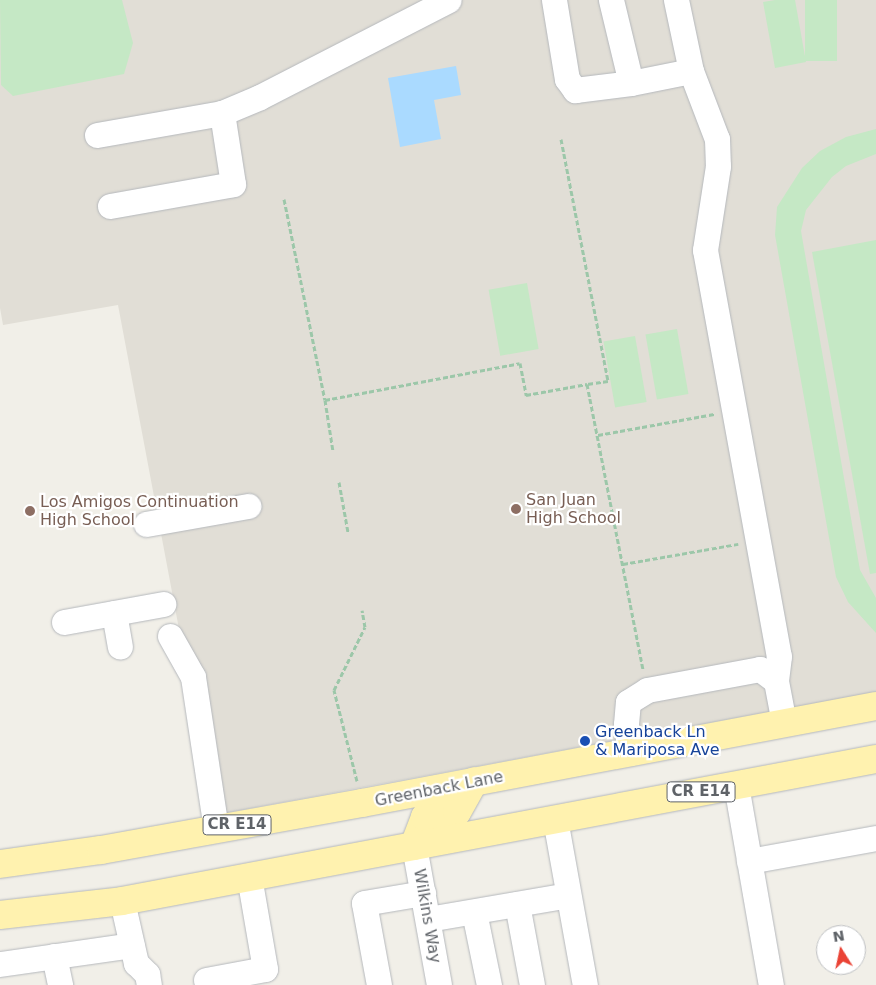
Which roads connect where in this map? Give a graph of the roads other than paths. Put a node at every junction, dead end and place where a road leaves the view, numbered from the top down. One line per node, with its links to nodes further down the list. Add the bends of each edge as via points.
1 (449, 0): 7 (street, via 260,97)
2 (611, 0): 6 (street)
3 (676, 0): 5 (street)
4 (555, 6): 6 (street, via 568,79 575,90)
5 (691, 71): 6 (street); 17 (street, via 717,139 718,166 705,250 779,656)
6 (631, 84)
7 (222, 113): 8 (street); 9 (street, via 233,184)
8 (97, 135)
9 (110, 206)
10 (248, 506): 11 (street)
11 (146, 524)
12 (163, 604): 13 (street)
13 (114, 612): 14 (street); 16 (street)
14 (64, 622)
15 (170, 636): 25 (street, via 193,677)
16 (120, 646)
17 (776, 681): 19 (street); 20 (street, via 760,670 647,690 628,702 626,724)
18 (876, 706): 19 (main road, Greenback Lane / CR E14)
19 (784, 723): 20 (main road, Greenback Lane / CR E14)
20 (630, 753): 22 (main road, Greenback Lane / CR E14)
21 (876, 759): 23 (main road, CR E14)
22 (474, 781): 25 (main road, Greenback Lane / CR E14); 27 (main road, via 457,812 425,817)
23 (736, 785): 24 (main road, CR E14); 28 (street)
24 (555, 819): 27 (main road, CR E14); 32 (street)
25 (216, 829): 29 (main road, Greenback Lane / CR E14)
26 (876, 838): 28 (street)
27 (414, 846): 30 (main road, CR E14); 31 (street, Wilkins Way)
28 (749, 862): 49 (street)
29 (0, 864)
30 (248, 876): 33 (main road, CR E14); 41 (street, via 265,969)
31 (423, 893): 37 (street, Wilkins Way); 44 (street, via 364,903)
32 (568, 895): 34 (street); 48 (street)
33 (122, 901): 36 (main road, CR E14); 40 (street)
34 (517, 904): 35 (street); 47 (street)
35 (474, 912): 37 (street); 46 (street)
36 (0, 915)
37 (428, 920): 45 (street, Wilkins Way)
38 (54, 956): 39 (street); 40 (street); 42 (street)
39 (0, 964)
40 (133, 964): 43 (street, via 146,974)
41 (206, 980)
42 (60, 985)
43 (148, 985)
44 (380, 985)
45 (439, 985)
46 (489, 985)
47 (532, 985)
48 (585, 985)
49 (771, 985)

